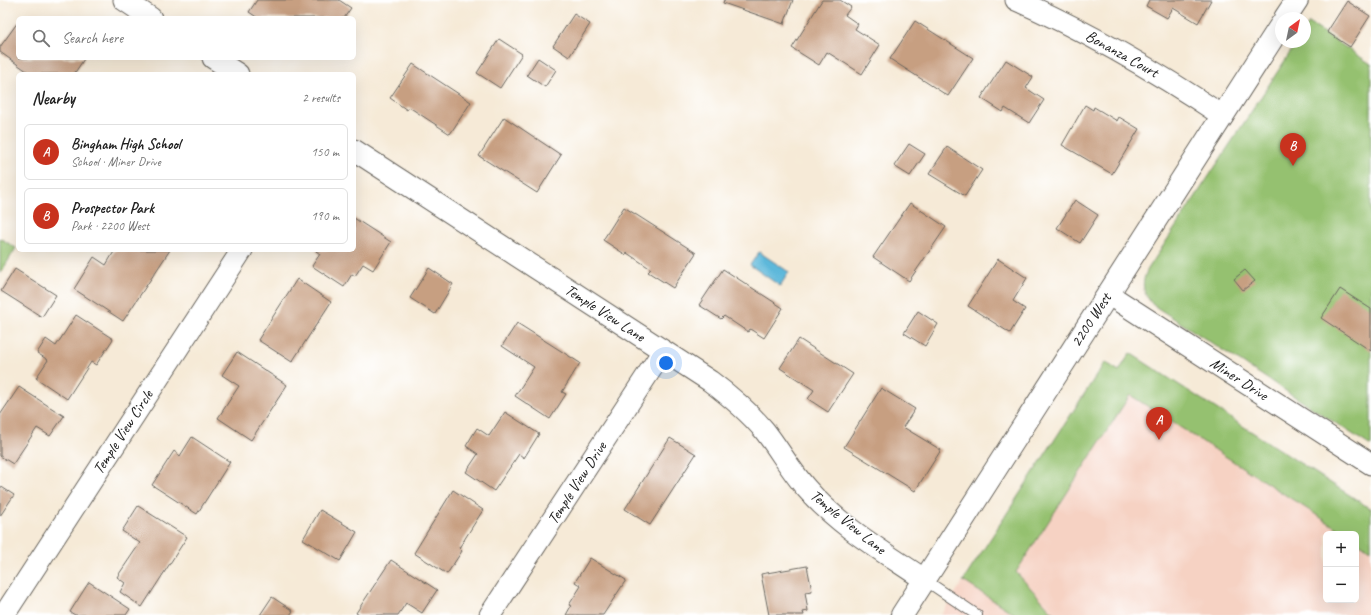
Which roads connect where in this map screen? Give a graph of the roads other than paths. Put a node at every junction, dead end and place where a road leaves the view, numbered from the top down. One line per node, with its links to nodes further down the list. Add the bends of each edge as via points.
1 (124, 0): 5 (street)
2 (1016, 0): 9 (street, Bonanza Court, via 1128,56)
3 (1297, 0): 4 (street)
4 (1289, 12)
5 (148, 16)
6 (1275, 34): 9 (street, 2200 West)
7 (216, 60): 8 (street)
8 (235, 72)
9 (1223, 116): 12 (street, 2200 West)
10 (356, 151): 13 (street, Temple View Lane)
11 (241, 252): 16 (street, Temple View Circle)
12 (1108, 294): 14 (street, Miner Drive); 15 (street, 2200 West)
13 (663, 351): 15 (street, Temple View Lane, via 710,381 738,403 763,430 806,489 829,512); 17 (street, Temple View Drive)
14 (1371, 464)
15 (924, 580): 18 (street, 2200 West); 19 (lane)
16 (4, 615)
17 (490, 615)
18 (902, 615)
19 (978, 615)

